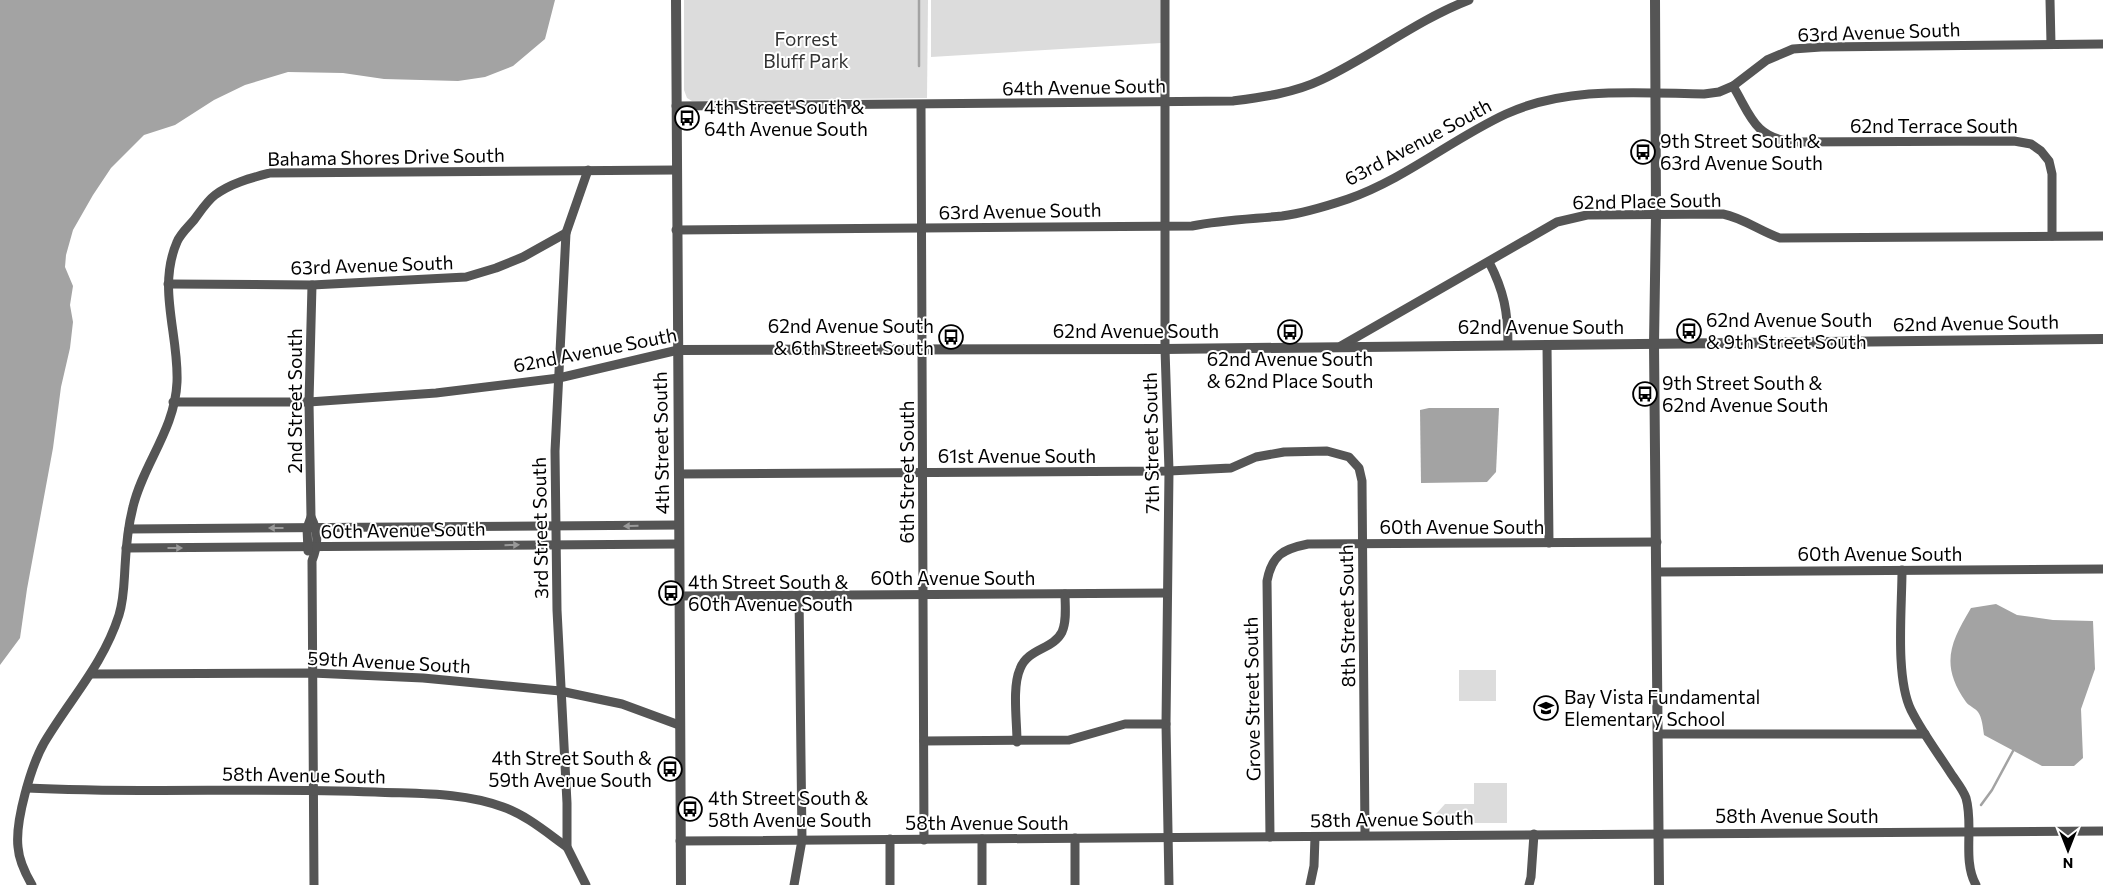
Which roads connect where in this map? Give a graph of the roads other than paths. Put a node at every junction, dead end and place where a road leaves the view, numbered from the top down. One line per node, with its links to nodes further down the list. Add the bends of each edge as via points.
1 (676, 0): 12 (street, 4th Street South)
2 (1165, 0): 10 (street, 7th Street South)
3 (1469, 0): 10 (street, 64th Avenue South, via 1349,66 1305,86 1233,101)
4 (1655, 0): 9 (street)
5 (2050, 0): 6 (street)
6 (2051, 44): 7 (street, 63rd Avenue South); 8 (street, 63rd Avenue South, via 1793,49 1766,60)
7 (2103, 44)
8 (1733, 86): 9 (street, 63rd Avenue South, via 1704,94); 20 (street, 62nd Terrace South, via 1763,133 1775,140 2014,141 2031,144 2049,161 2052,174)
9 (1655, 94): 15 (street); 16 (street, 63rd Avenue South, via 1566,96 1533,104 1506,114 1373,190 1317,209 1283,216)
10 (1166, 102): 11 (street, 64th Avenue South); 16 (street, 7th Street South)
11 (921, 105): 12 (street, 64th Avenue South); 17 (street, 6th Street South)
12 (676, 106): 14 (street, 4th Street South)
13 (588, 170): 14 (street, Bahama Shores Drive South); 19 (street, 3rd Street South); 23 (street, Bahama Shores Drive South, via 270,173 226,187 214,196 178,240 170,263)
14 (675, 170): 18 (street, 4th Street South)
15 (1656, 214): 20 (street, 62nd Place South, via 1736,216 1780,238); 22 (street, 62nd Place South, via 1571,218 1542,229); 26 (street)
16 (1166, 226): 17 (street, 63rd Avenue South); 30 (street, 7th Street South)
17 (922, 228): 18 (street, 63rd Avenue South); 32 (street, 6th Street South)
18 (676, 230): 31 (street, 4th Street South)
19 (566, 233): 24 (street, 63rd Avenue South, via 523,257 466,277); 33 (street, 3rd Street South)
20 (2052, 236): 21 (street, 62nd Place South)
21 (2103, 236)
22 (1489, 262): 27 (street, via 1506,303); 29 (street, 62nd Place South)
23 (168, 284): 24 (street, 63rd Avenue South); 34 (street, Bahama Shores Drive South, via 177,383)
24 (312, 284): 35 (street, 2nd Street South)
25 (2103, 339): 26 (street, 62nd Avenue South)
26 (1654, 344): 28 (street, 62nd Avenue South); 46 (street)
27 (1508, 345): 28 (street, 62nd Avenue South); 29 (street, 62nd Avenue South)
28 (1547, 345): 47 (street)
29 (1341, 346): 30 (street, 62nd Avenue South)
30 (1166, 349): 32 (street, 62nd Avenue South); 37 (street, 7th Street South)
31 (678, 350): 32 (street, 62nd Avenue South); 33 (street, 62nd Avenue South); 39 (street, 4th Street South)
32 (923, 350): 38 (street, 6th Street South)
33 (559, 378): 35 (street, 62nd Avenue South, via 436,393); 42 (street, 3rd Street South, via 554,451)
34 (173, 402): 35 (street, 62nd Avenue South); 45 (street, Bahama Shores Drive South, via 165,432 133,506)
35 (309, 402): 40 (street, 2nd Street South)
36 (1293, 451): 37 (street, 61st Avenue South, via 1256,457 1231,468); 50 (street, 8th Street South, via 1340,453 1359,468)
37 (1169, 471): 38 (street, 61st Avenue South); 59 (street, 7th Street South)
38 (924, 472): 39 (street, 61st Avenue South); 60 (street, 6th Street South)
39 (679, 474): 41 (street, 4th Street South)
40 (311, 518): 43 (street, 2nd Street South); 44 (street, 2nd Street South)
41 (679, 525): 42 (street, 60th Avenue South, one-way to 42); 49 (street, 4th Street South)
42 (556, 527): 44 (street, 60th Avenue South); 48 (street, 3rd Street South)
43 (307, 528): 44 (street, 60th Avenue South); 45 (street, 60th Avenue South, one-way to 45); 52 (street, 2nd Street South)
44 (317, 528): 53 (street, 2nd Street South)
45 (129, 529): 51 (street, Bahama Shores Drive South)
46 (1657, 542): 47 (street, 60th Avenue South); 58 (street)
47 (1549, 543): 50 (street, 60th Avenue South)
48 (556, 544): 49 (street, 60th Avenue South); 53 (street, 60th Avenue South, one-way to 48); 66 (street, 3rd Street South)
49 (679, 544): 63 (street, 4th Street South)
50 (1362, 544): 55 (street, 60th Avenue South, via 1308,544 1281,552); 79 (street, 8th Street South)
51 (126, 548): 52 (street, 60th Avenue South, one-way to 52); 65 (street, Bahama Shores Drive South, via 123,602 108,644)
52 (306, 548): 53 (street, 60th Avenue South); 54 (street, 2nd Street South)
53 (317, 548): 54 (street, 2nd Street South)
54 (312, 561): 64 (street, 2nd Street South)
55 (1273, 562): 80 (street, Grove Street South, via 1267,581)
56 (2103, 569): 57 (street, 60th Avenue South)
57 (1902, 570): 58 (street, 60th Avenue South); 70 (street, via 1902,677 1911,710)
58 (1657, 572): 69 (street)
59 (1167, 593): 61 (street, 60th Avenue South); 67 (street, 7th Street South)
60 (924, 594): 61 (street, 60th Avenue South); 62 (street, 60th Avenue South); 71 (street, 6th Street South)
61 (1065, 594): 72 (street, via 1062,632 1052,644 1025,660 1019,669 1016,682)
62 (799, 595): 63 (street, 60th Avenue South); 86 (street)
63 (680, 596): 68 (street, 4th Street South)
64 (312, 673): 65 (street, 59th Avenue South); 66 (street, 59th Avenue South, via 423,678); 74 (street, 2nd Street South)
65 (91, 674): 73 (street, Bahama Shores Drive South, via 44,743)
66 (560, 691): 68 (street, 59th Avenue South, via 622,704); 89 (street, 3rd Street South)
67 (1166, 724): 72 (street, via 1125,724 1069,740); 83 (street, 7th Street South)
68 (679, 725): 88 (street, 4th Street South)
69 (1659, 734): 70 (street); 77 (street)
70 (1925, 734): 76 (street, via 1965,796)
71 (924, 741): 72 (street); 87 (street, 6th Street South)
72 (1017, 742)
73 (27, 788): 74 (street, 58th Avenue South); 90 (street, Bahama Shores Drive South, via 17,826 18,848 22,867)
74 (312, 789): 89 (street, 58th Avenue South, via 455,796 486,801 529,819); 91 (street, 2nd Street South)
75 (2103, 831): 76 (street, 58th Avenue South)
76 (1970, 832): 77 (street, 58th Avenue South); 102 (street, via 1970,864)
77 (1659, 833): 78 (street, 58th Avenue South); 101 (street)
78 (1534, 834): 79 (street, 58th Avenue South); 100 (street)
79 (1365, 835): 81 (street, 58th Avenue South)
80 (1270, 837): 81 (street, 58th Avenue South); 83 (street, 58th Avenue South)
81 (1315, 837): 99 (street)
82 (1074, 838): 83 (street, 58th Avenue South); 85 (street, 58th Avenue South); 97 (street)
83 (1168, 838): 98 (street, 7th Street South)
84 (890, 839): 86 (street, 58th Avenue South); 87 (street, 58th Avenue South); 95 (street)
85 (982, 839): 87 (street, 58th Avenue South); 96 (street)
86 (802, 840): 88 (street, 58th Avenue South); 94 (street)
87 (924, 840)
88 (680, 841): 93 (street, 4th Street South)
89 (567, 847): 92 (street, 3rd Street South)
90 (32, 885)
91 (314, 885)
92 (586, 885)
93 (681, 885)
94 (794, 885)
95 (890, 885)
96 (982, 885)
97 (1074, 885)
98 (1168, 885)
99 (1310, 885)
100 (1529, 885)
101 (1660, 885)
102 (1976, 885)

